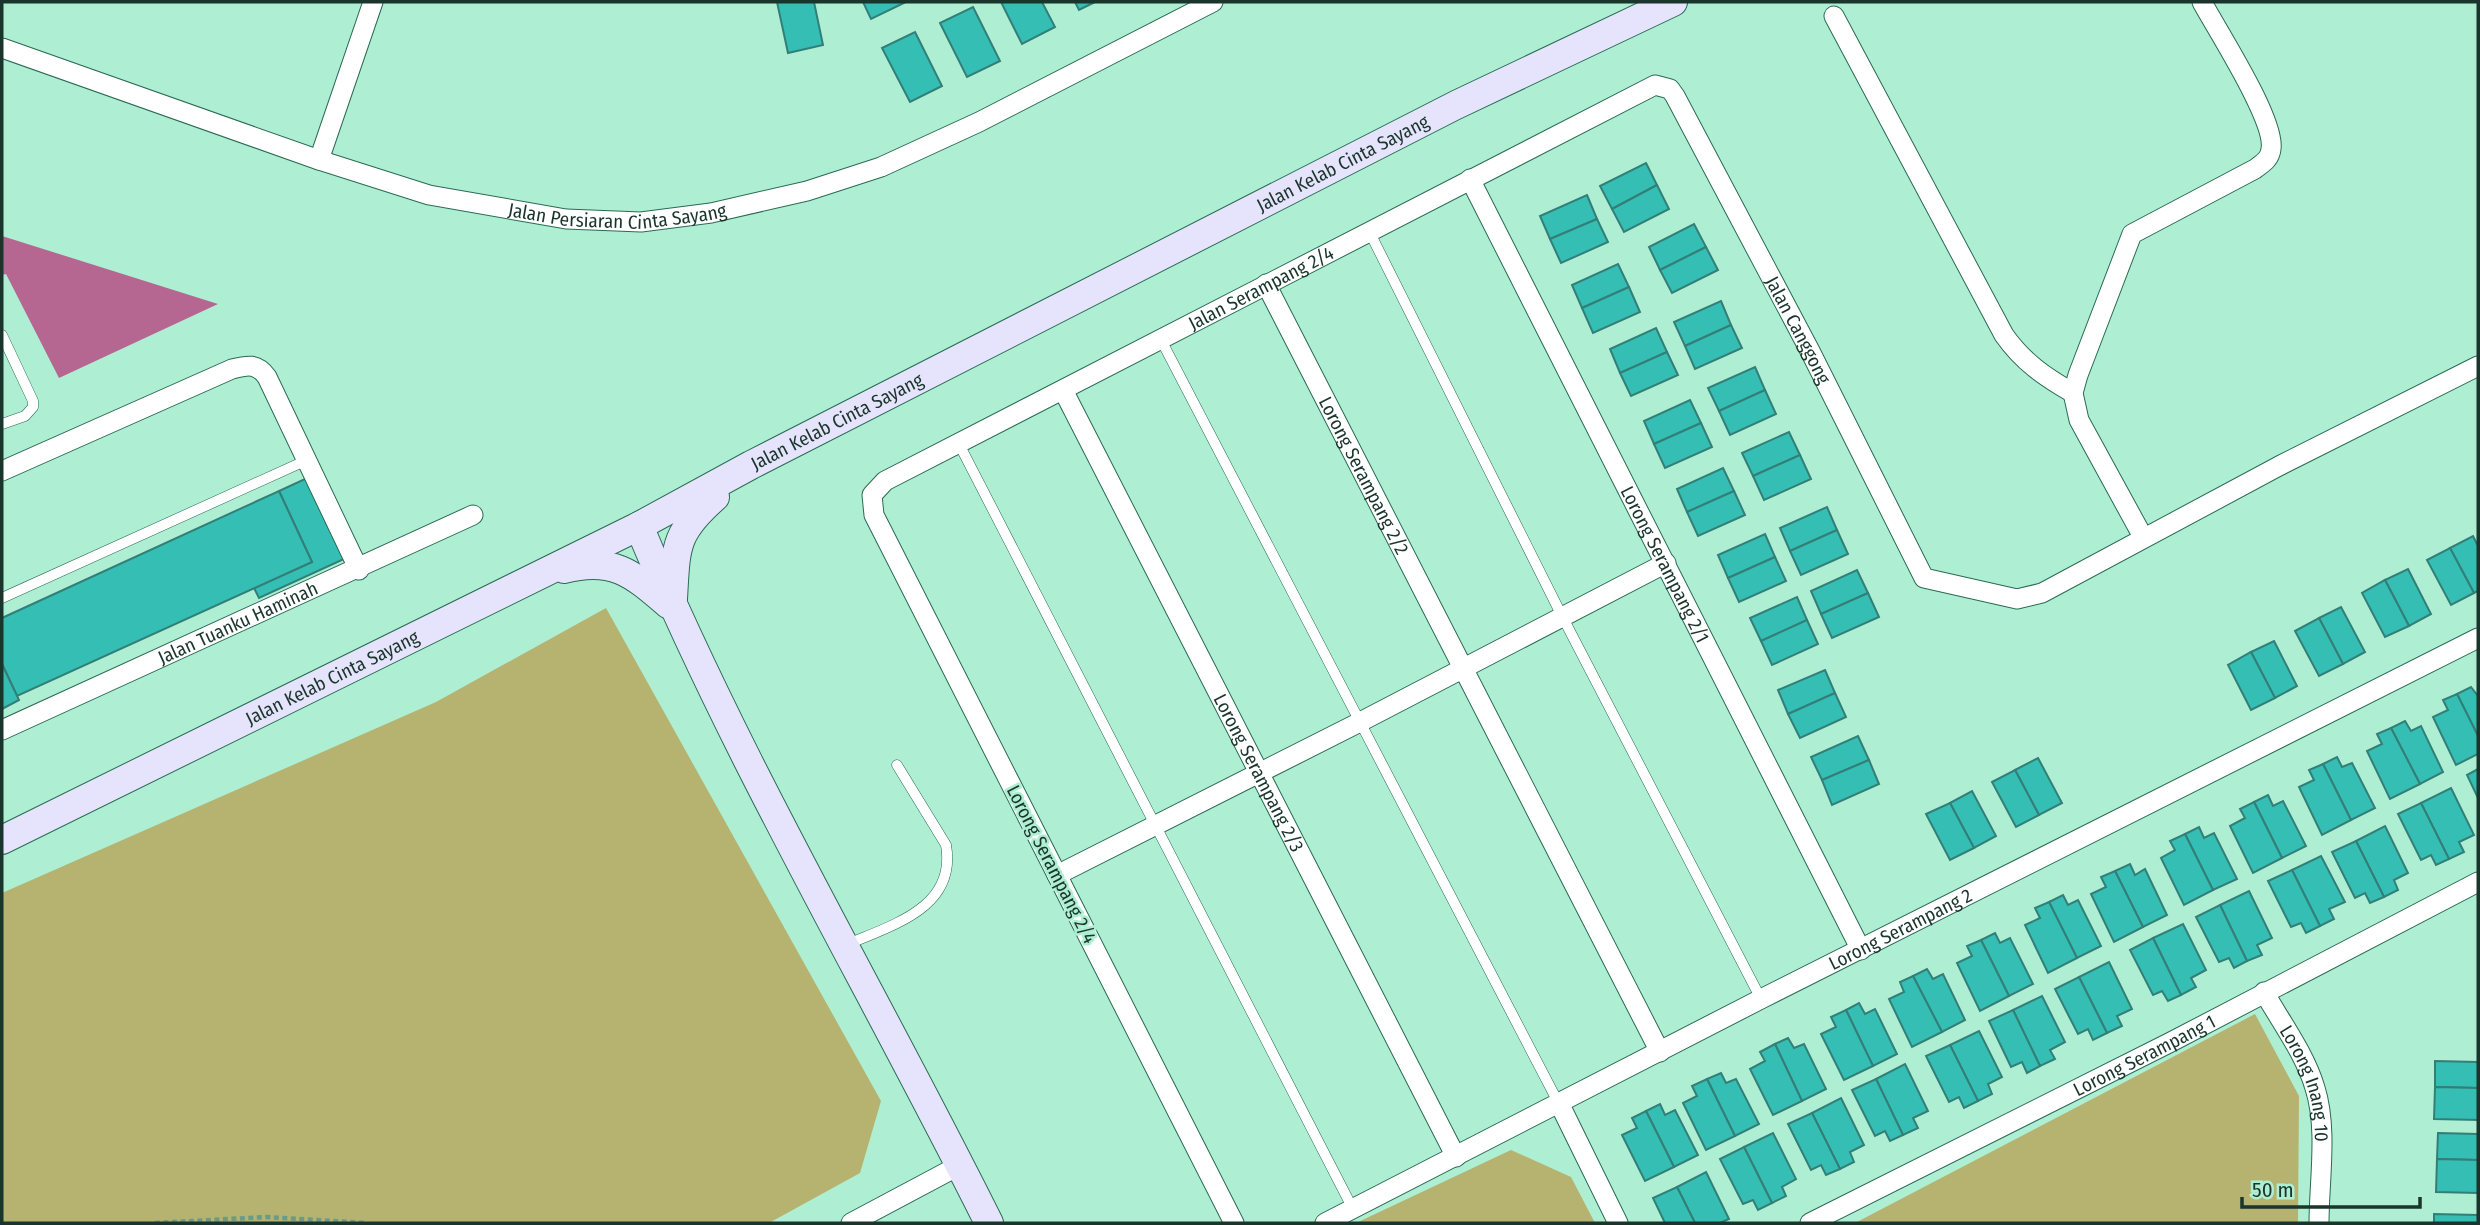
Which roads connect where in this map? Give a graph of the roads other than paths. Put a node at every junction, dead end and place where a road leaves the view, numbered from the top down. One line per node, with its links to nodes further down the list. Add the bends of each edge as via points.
1 (373, 2): 8 (street)
2 (1213, 2): 8 (street, Jalan Persiaran Cinta Sayang, via 881,167 807,191 711,213 623,222 513,212 438,198)
3 (1673, 2): 20 (main road, Jalan Kelab Cinta Sayang, via 1456,105)
4 (2202, 2): 16 (street, via 2264,115 2272,147 2269,158 2132,234)
5 (1834, 16): 16 (street, via 2004,335 2018,356)
6 (2, 48): 8 (street, Jalan Persiaran Cinta Sayang)
7 (1664, 86): 9 (street, Jalan Serampang 2/4, via 1646,89); 25 (street, Jalan Canggong, via 1675,96 1804,339 1924,578 2029,598)
8 (318, 160)
9 (1470, 179): 10 (street, Jalan Serampang 2/4); 26 (street, Lorong Serampang 2/1)
10 (1369, 231): 11 (street, Jalan Serampang 2/4); 31 (lane)
11 (1266, 284): 13 (street, Jalan Serampang 2/4); 33 (street, Lorong Serampang 2/2)
12 (2, 335): 17 (lane, via 33,401 25,416)
13 (1159, 338): 15 (street, Jalan Serampang 2/4); 34 (lane)
14 (2478, 366): 25 (street)
15 (1063, 390): 18 (street, Jalan Serampang 2/4); 37 (street, Lorong Serampang 2/3)
16 (2073, 393): 25 (street, via 2079,420)
17 (2, 425)
18 (960, 444): 22 (street, Jalan Serampang 2/4, via 885,481 872,495); 38 (lane)
19 (307, 460): 21 (street, via 267,377 260,368 246,365); 27 (street); 29 (lane)
20 (751, 465): 24 (main road, Jalan Kelab Cinta Sayang); 30 (main road, via 687,522 675,560)
21 (2, 471)
22 (872, 505): 40 (street, Lorong Serampang 2/4)
23 (473, 515): 27 (street, Jalan Tuanku Haminah)
24 (639, 526): 28 (main road, Jalan Kelab Cinta Sayang); 30 (main road)
25 (2143, 537)
26 (1666, 563): 31 (street); 43 (street, Lorong Serampang 2/1)
27 (359, 570): 35 (street, Jalan Tuanku Haminah)
28 (536, 577): 30 (main road, via 575,567 618,567); 39 (main road, Jalan Kelab Cinta Sayang)
29 (2, 598)
30 (673, 608): 42 (main road)
31 (1562, 617): 33 (street); 45 (lane)
32 (2478, 638): 43 (street, Lorong Serampang 2)
33 (1463, 669): 34 (street); 46 (street, Lorong Serampang 2/2)
34 (1362, 721): 37 (street); 47 (lane)
35 (2, 730)
36 (897, 765): 42 (lane, via 946,845 944,881 923,910)
37 (1261, 772): 38 (street); 48 (street, Lorong Serampang 2/3)
38 (1156, 826): 40 (street); 50 (lane)
39 (2, 840)
40 (1057, 875): 53 (street, Lorong Serampang 2/4)
41 (2478, 882): 44 (street, Lorong Serampang 1)
42 (845, 946): 49 (main road)
43 (1861, 950): 45 (street, Lorong Serampang 2)
44 (2264, 992): 56 (street, Lorong Serampang 1); 57 (street, Lorong Inang 10, via 2316,1090)
45 (1761, 999): 46 (street, Lorong Serampang 2)
46 (1660, 1052): 47 (street, Lorong Serampang 2)
47 (1560, 1105): 48 (street, Lorong Serampang 2); 55 (street)
48 (1456, 1157): 50 (street, Lorong Serampang 2)
49 (960, 1165): 51 (street); 52 (main road)
50 (1353, 1209): 54 (street, Lorong Serampang 2)
51 (851, 1223)
52 (989, 1223)
53 (1234, 1223)
54 (1325, 1223)
55 (1618, 1223)
56 (1810, 1223)
57 (2319, 1223)

